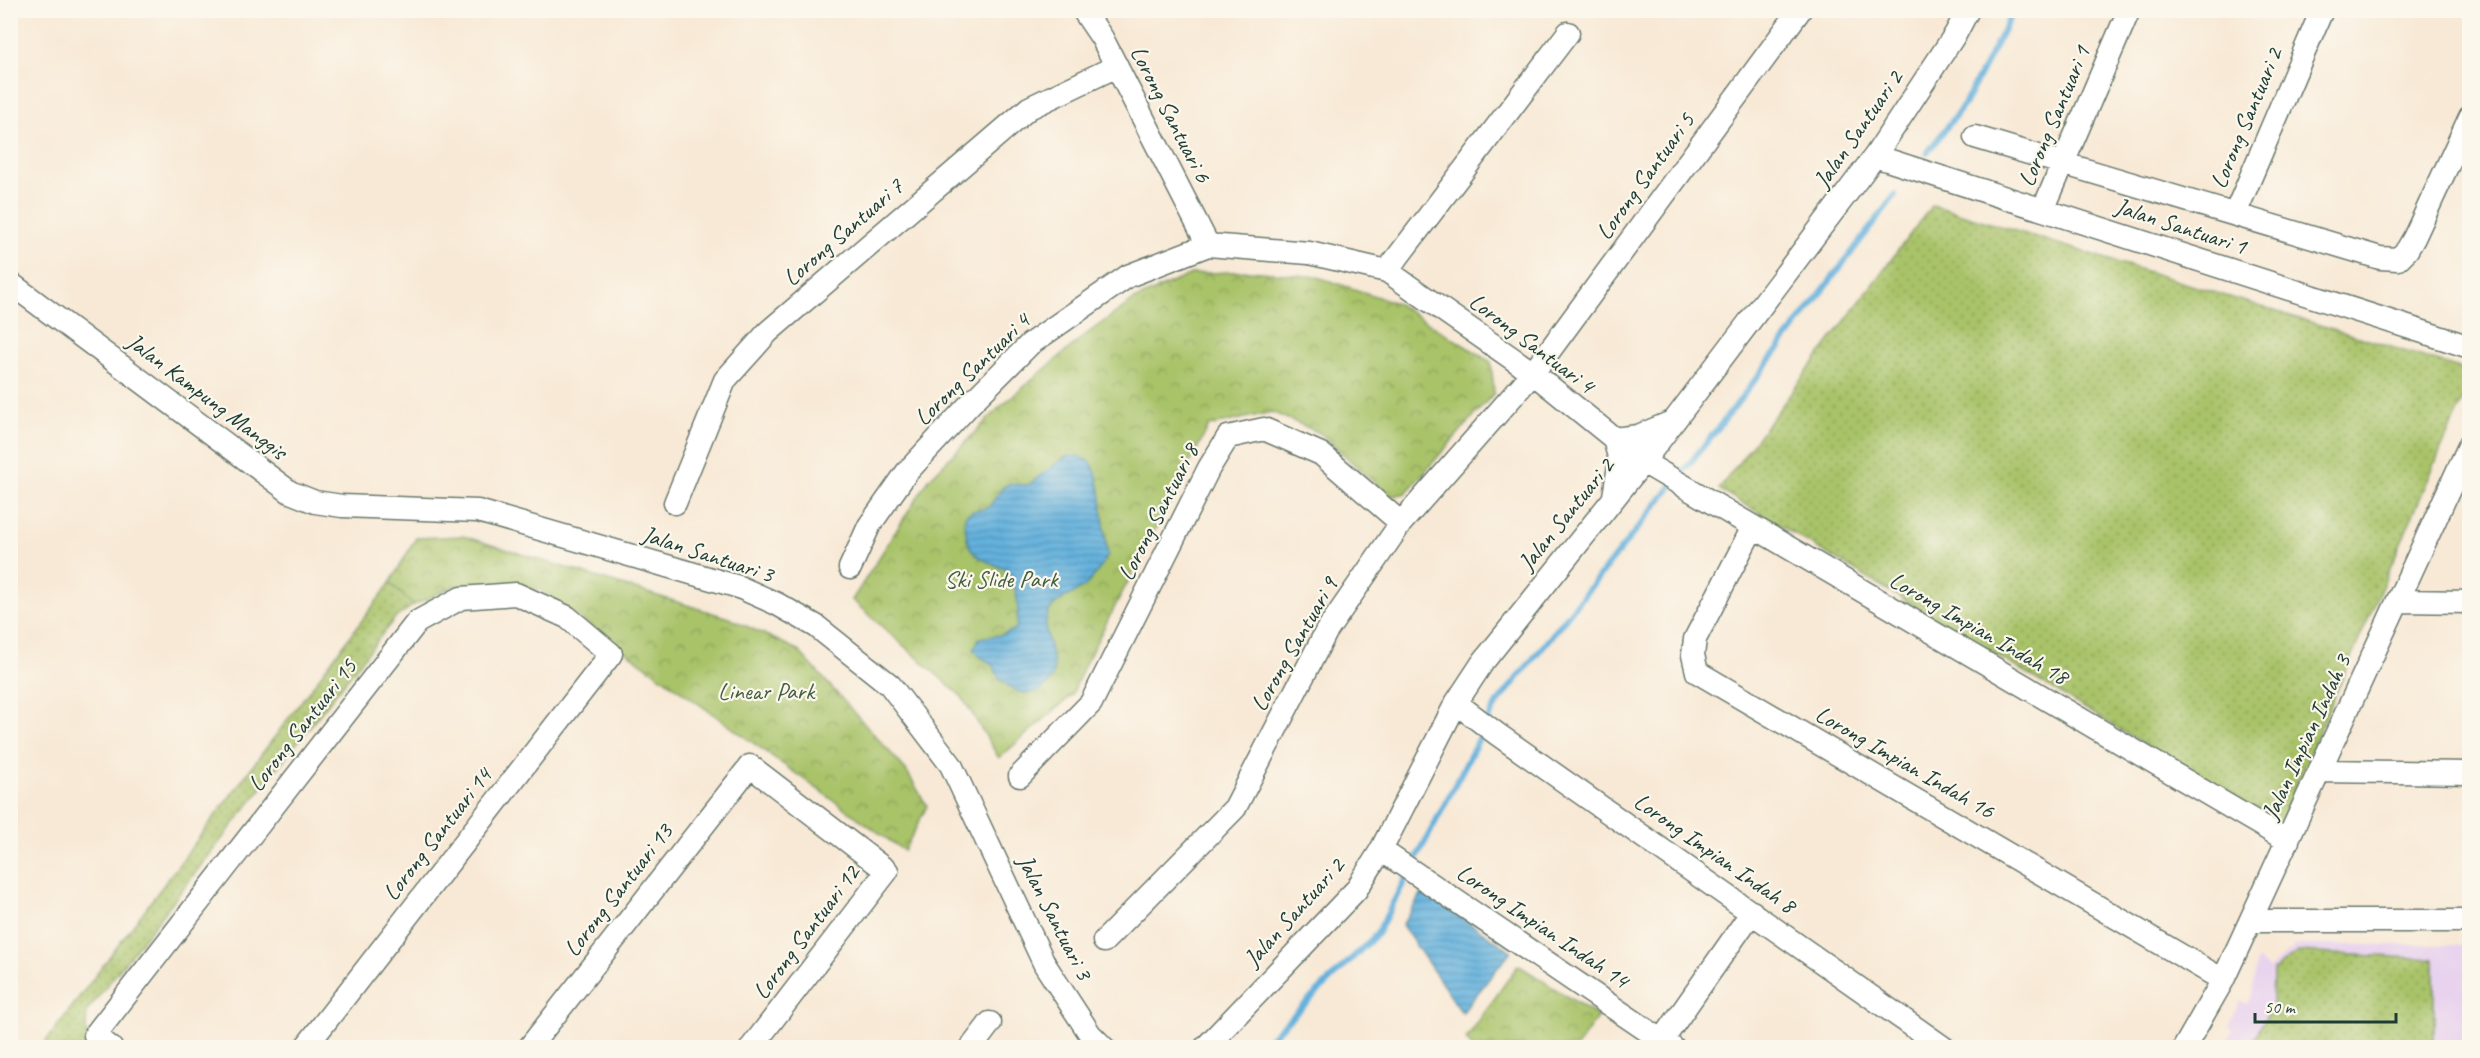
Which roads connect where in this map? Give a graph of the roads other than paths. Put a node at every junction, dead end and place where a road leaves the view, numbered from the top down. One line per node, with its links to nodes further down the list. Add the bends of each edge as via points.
1 (1083, 10): 7 (street, Lorong Santuari 6)
2 (1800, 10): 20 (street, Lorong Santuari 5)
3 (1968, 10): 10 (street, Jalan Santuari 2)
4 (2129, 10): 11 (street, Lorong Santuari 1)
5 (2322, 10): 13 (street, Lorong Santuari 2)
6 (1568, 33): 15 (street)
7 (1117, 66): 14 (street, Lorong Santuari 6); 26 (street, Lorong Santuari 7, via 1029,108 768,332 725,380)
8 (2469, 117): 13 (street, via 2414,238 2398,259 2380,258)
9 (1975, 137): 11 (street)
10 (1875, 156): 12 (street, Jalan Santuari 1); 21 (street, Jalan Santuari 2)
11 (2063, 164): 12 (street, Lorong Santuari 1); 13 (street)
12 (2043, 210): 18 (street, Jalan Santuari 1)
13 (2235, 214)
14 (1208, 245): 15 (street, Lorong Santuari 4, via 1309,254); 30 (street, Lorong Santuari 4, via 1128,276 1030,345 907,472 869,526)
15 (1387, 271): 20 (street, Lorong Santuari 4)
16 (10, 283): 27 (street, Jalan Kampung Manggis, via 290,492 315,502)
17 (2469, 333): 18 (street)
18 (2444, 339): 19 (street, Jalan Santuari 1)
19 (2469, 347)
20 (1533, 373): 22 (street, Lorong Santuari 4); 28 (street, Lorong Santuari 9)
21 (1674, 422): 22 (street, via 1638,436); 24 (street, Jalan Santuari 2)
22 (1614, 439): 24 (street, Lorong Santuari 4); 25 (street, via 1620,460)
23 (2469, 444): 31 (street, Jalan Impian Indah 3)
24 (1643, 462): 25 (street, Jalan Santuari 2); 29 (street, Lorong Impian Indah 18)
25 (1613, 500): 34 (street, Jalan Santuari 2, via 1525,608)
26 (675, 503)
27 (390, 507): 53 (street, Jalan Santuari 3, via 478,511 739,587 816,626 890,686 951,765 1045,965 1090,1034)
28 (1401, 523): 38 (street, Lorong Santuari 8, via 1321,454 1264,429 1228,437 1091,703); 44 (street, Lorong Santuari 9, via 1326,632 1235,808)
29 (1753, 527): 39 (street, Lorong Impian Indah 18); 45 (street, Lorong Impian Indah 16, via 1695,639 1697,672)
30 (850, 568)
31 (2398, 601): 32 (street); 36 (street, Jalan Impian Indah 3)
32 (2469, 602)
33 (611, 654): 47 (street, Lorong Santuari 15, via 567,617 516,594 461,598 417,622); 49 (street, Lorong Santuari 14)
34 (1462, 708): 40 (street, Jalan Santuari 2); 41 (street, Lorong Impian Indah 8)
35 (750, 766): 50 (street, Lorong Santuari 13); 51 (street, Lorong Santuari 12, via 886,871)
36 (2319, 771): 37 (street); 39 (street, Jalan Impian Indah 3)
37 (2469, 773)
38 (1020, 776)
39 (2288, 841): 42 (street, Jalan Impian Indah 3)
40 (1388, 854): 48 (street, Lorong Impian Indah 14); 54 (street, Jalan Santuari 2)
41 (1752, 912): 48 (street); 55 (street, Lorong Impian Indah 8)
42 (2251, 921): 43 (street); 45 (street, Jalan Impian Indah 3)
43 (2469, 921)
44 (1104, 941)
45 (2223, 980): 56 (street, Jalan Impian Indah 3)
46 (990, 1023): 52 (street)
47 (103, 1041)
48 (1664, 1045)
49 (304, 1047)
50 (529, 1047)
51 (751, 1047)
52 (971, 1047)
53 (1104, 1047)
54 (1205, 1047)
55 (1944, 1047)
56 (2184, 1047)

